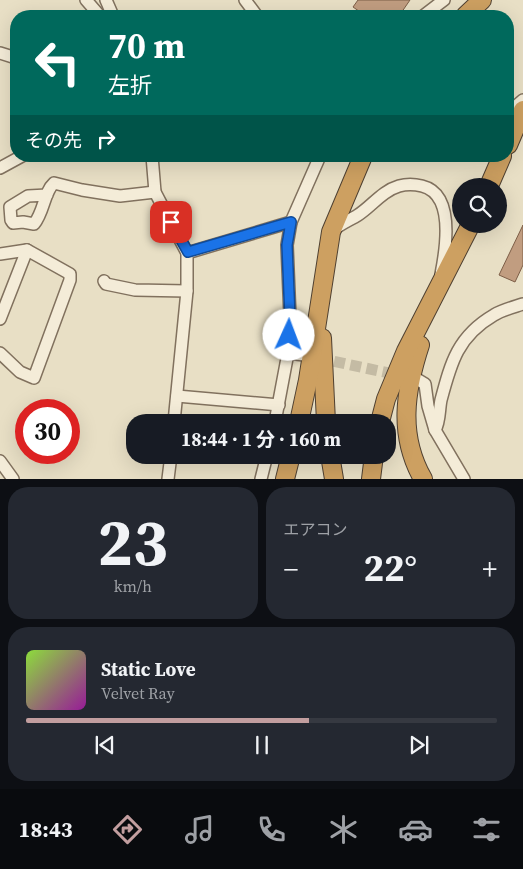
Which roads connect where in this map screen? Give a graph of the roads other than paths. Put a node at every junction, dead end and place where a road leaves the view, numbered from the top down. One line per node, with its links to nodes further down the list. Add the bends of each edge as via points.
1 (86, 0): 4 (street)
2 (444, 0): 5 (street)
3 (482, 0): 6 (highway)
4 (95, 10)
5 (431, 10)
6 (471, 10)
7 (523, 110): 8 (highway)
8 (514, 131)
9 (11, 162): 14 (street)
10 (152, 162): 16 (street)
11 (317, 162): 18 (street)
12 (360, 162): 19 (highway)
13 (499, 162): 15 (highway)
14 (0, 168)
15 (492, 178)
16 (155, 192): 17 (street, via 120,196 54,183); 22 (street)
17 (47, 195)
18 (291, 222): 22 (street); 31 (street, via 287,245)
19 (331, 232): 25 (highway); 27 (street, via 400,185 414,184 436,193 443,206 445,221 443,265)
20 (466, 233): 27 (highway)
21 (27, 250): 23 (street); 29 (street); 30 (street, via 70,274 70,280 34,378 20,372)
22 (188, 252): 26 (street)
23 (0, 254)
24 (104, 281): 26 (street, via 135,290)
25 (321, 290): 38 (highway); 39 (highway)
26 (187, 291): 34 (street)
27 (436, 292): 40 (highway, via 406,351); 54 (highway, via 410,374 406,402 411,450)
28 (523, 304): 41 (street, via 494,314 466,336 450,364 438,426)
29 (0, 319)
30 (0, 353)
31 (288, 353): 32 (street); 35 (street)
32 (304, 355)
33 (415, 378): 41 (street, via 425,384)
34 (177, 396): 35 (street); 36 (street)
35 (279, 405): 37 (street)
36 (175, 414)
37 (277, 414)
38 (301, 414)
39 (326, 414)
40 (382, 414)
41 (434, 430): 55 (street)
42 (0, 461): 48 (street)
43 (169, 464): 49 (street)
44 (265, 464): 50 (street)
45 (289, 464): 51 (highway)
46 (332, 464): 52 (highway)
47 (373, 464): 53 (highway)
48 (12, 479)
49 (168, 479)
50 (261, 479)
51 (285, 479)
52 (334, 479)
53 (371, 479)
54 (424, 479)
55 (464, 479)

